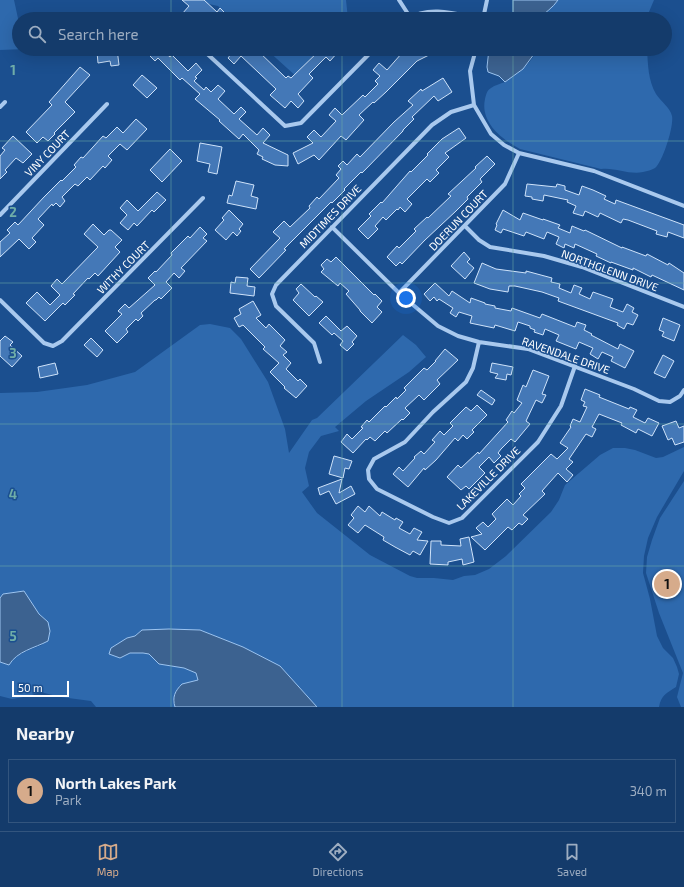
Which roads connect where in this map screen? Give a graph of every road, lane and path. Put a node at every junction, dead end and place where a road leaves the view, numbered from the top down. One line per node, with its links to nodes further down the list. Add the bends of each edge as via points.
1 (400, 0): 3 (street)
2 (487, 0): 6 (street)
3 (406, 12)
4 (426, 12): 5 (street)
5 (451, 12)
6 (483, 12)
7 (210, 56): 8 (street, via 285,126 300,123)
8 (367, 56)
9 (474, 56): 12 (street, via 470,71)
10 (5, 102): 13 (street)
11 (107, 104): 17 (street, VINY COURT)
12 (474, 105): 14 (street, via 491,134); 19 (street, MIDTIMES DRIVE, via 451,112 432,125)
13 (0, 107)
14 (518, 153): 16 (street, via 594,171); 18 (street, DOERUN COURT, via 505,184)
15 (203, 198): 21 (street, WITHY COURT, via 62,341 53,346 44,343)
16 (684, 206)
17 (0, 215)
18 (465, 226): 20 (street, DOERUN COURT); 22 (street, NORTHGLENN DRIVE, via 490,247 544,256 582,267)
19 (332, 227): 20 (street, RAVENDALE DRIVE); 24 (street, MIDTIMES DRIVE, via 276,285 272,294 276,306 314,343)
20 (399, 293): 23 (street, RAVENDALE DRIVE, via 438,326 458,336)
21 (0, 300)
22 (684, 307)
23 (479, 342): 25 (street, RAVENDALE DRIVE, via 528,350); 25 (street, LAKEVILLE DRIVE, via 474,368 466,382 405,442 374,459 368,470 369,480 377,489 449,523 462,518 538,442 561,406)
24 (320, 362)
25 (575, 366): 26 (street, RAVENDALE DRIVE, via 659,401 670,402)
26 (684, 390)

